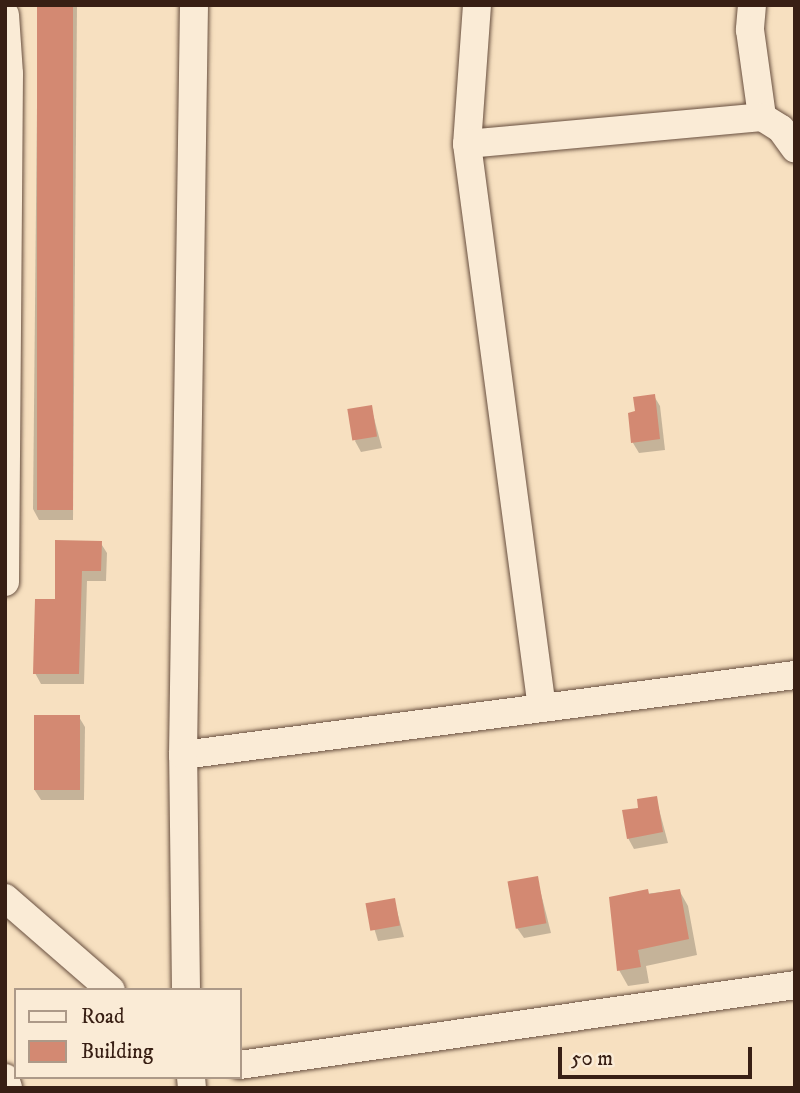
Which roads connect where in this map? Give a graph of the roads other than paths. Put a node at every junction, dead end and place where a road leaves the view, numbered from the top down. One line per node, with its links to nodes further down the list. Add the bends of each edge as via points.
1 (194, 5): 11 (street)
2 (477, 5): 6 (street)
3 (752, 5): 5 (street, via 750,30)
4 (5, 15): 8 (street, via 9,74)
5 (762, 117): 6 (street); 7 (street, via 781,129)
6 (467, 144): 10 (street)
7 (795, 148)
8 (5, 582)
9 (795, 675): 10 (street)
10 (542, 708): 11 (street)
11 (183, 755): 15 (street)
12 (5, 898): 14 (street)
13 (795, 985): 16 (street)
14 (109, 988)
15 (186, 988)
16 (242, 1065)
17 (5, 1078): 18 (street)
18 (8, 1088)

